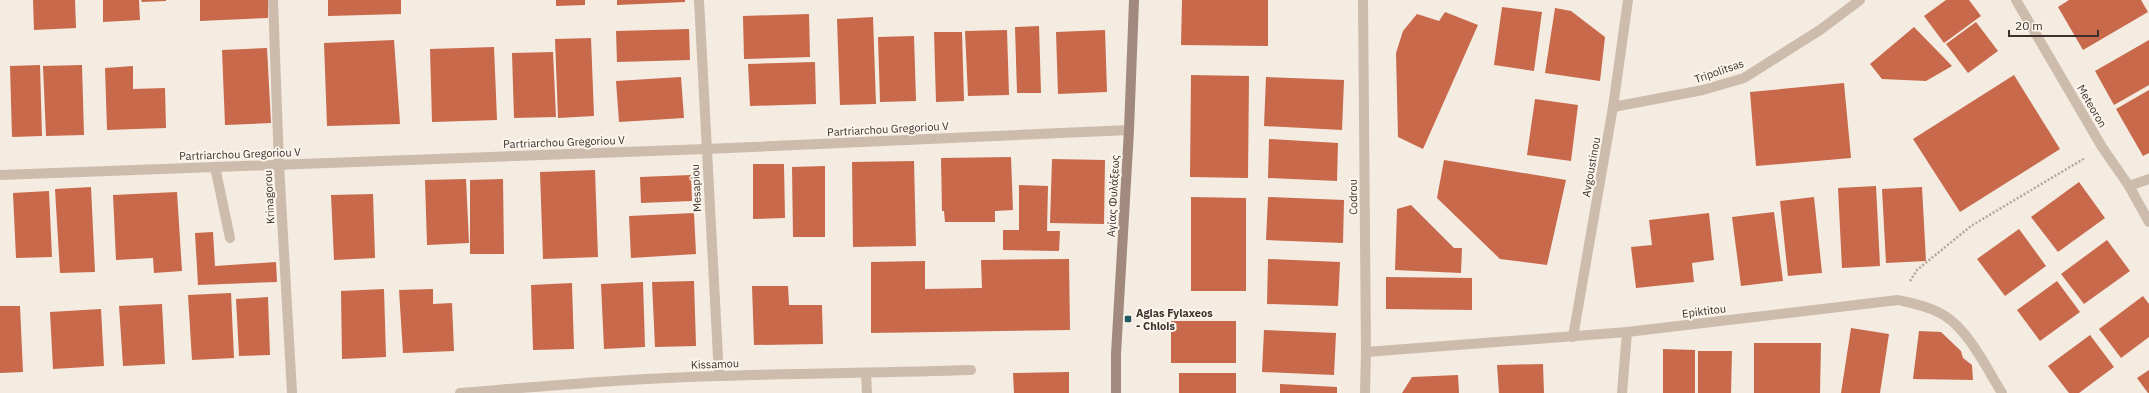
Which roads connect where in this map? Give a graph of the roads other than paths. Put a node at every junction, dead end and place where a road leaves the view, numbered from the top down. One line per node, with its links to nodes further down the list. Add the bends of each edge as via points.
1 (273, 0): 11 (street, Krinagorou)
2 (699, 0): 10 (street, Mesapiou)
3 (1134, 0): 9 (main road, Αγίας Φυλάξεως)
4 (1363, 0): 20 (street, Codrou)
5 (1628, 0): 8 (street, Avgoustinou)
6 (1860, 0): 8 (street, Tripolitsas, via 1820,30 1744,78 1703,90)
7 (2016, 0): 15 (street, Meteoron, via 2102,147)
8 (1613, 107): 19 (street, Avgoustinou)
9 (1129, 130): 10 (street, Partriarchou Gregoriou V); 28 (main road, Αγίας Φυλάξεως)
10 (706, 149): 11 (street, Partriarchou Gregoriou V); 23 (street, Mesapiou)
11 (279, 165): 12 (street, Partriarchou Gregoriou V); 25 (street, Krinagorou)
12 (215, 167): 13 (street, Partriarchou Gregoriou V); 17 (street)
13 (0, 175)
14 (2149, 179): 15 (street)
15 (2129, 186): 16 (street, Meteoron)
16 (2149, 222)
17 (230, 238)
18 (1627, 332): 19 (street, Epiktitou); 30 (street); 31 (street, Epiktitou, via 1898,300 1945,315 1962,330)
19 (1573, 337): 20 (street, Epiktitou)
20 (1366, 352): 29 (street, Codrou)
21 (970, 370): 22 (street, Kissamou)
22 (866, 374): 23 (street, Kissamou); 27 (street)
23 (719, 376): 24 (street, Kissamou)
24 (573, 388): 26 (street, Kissamou)
25 (292, 393)
26 (460, 393)
27 (867, 393)
28 (1116, 393)
29 (1364, 393)
30 (1622, 393)
31 (2002, 393)

